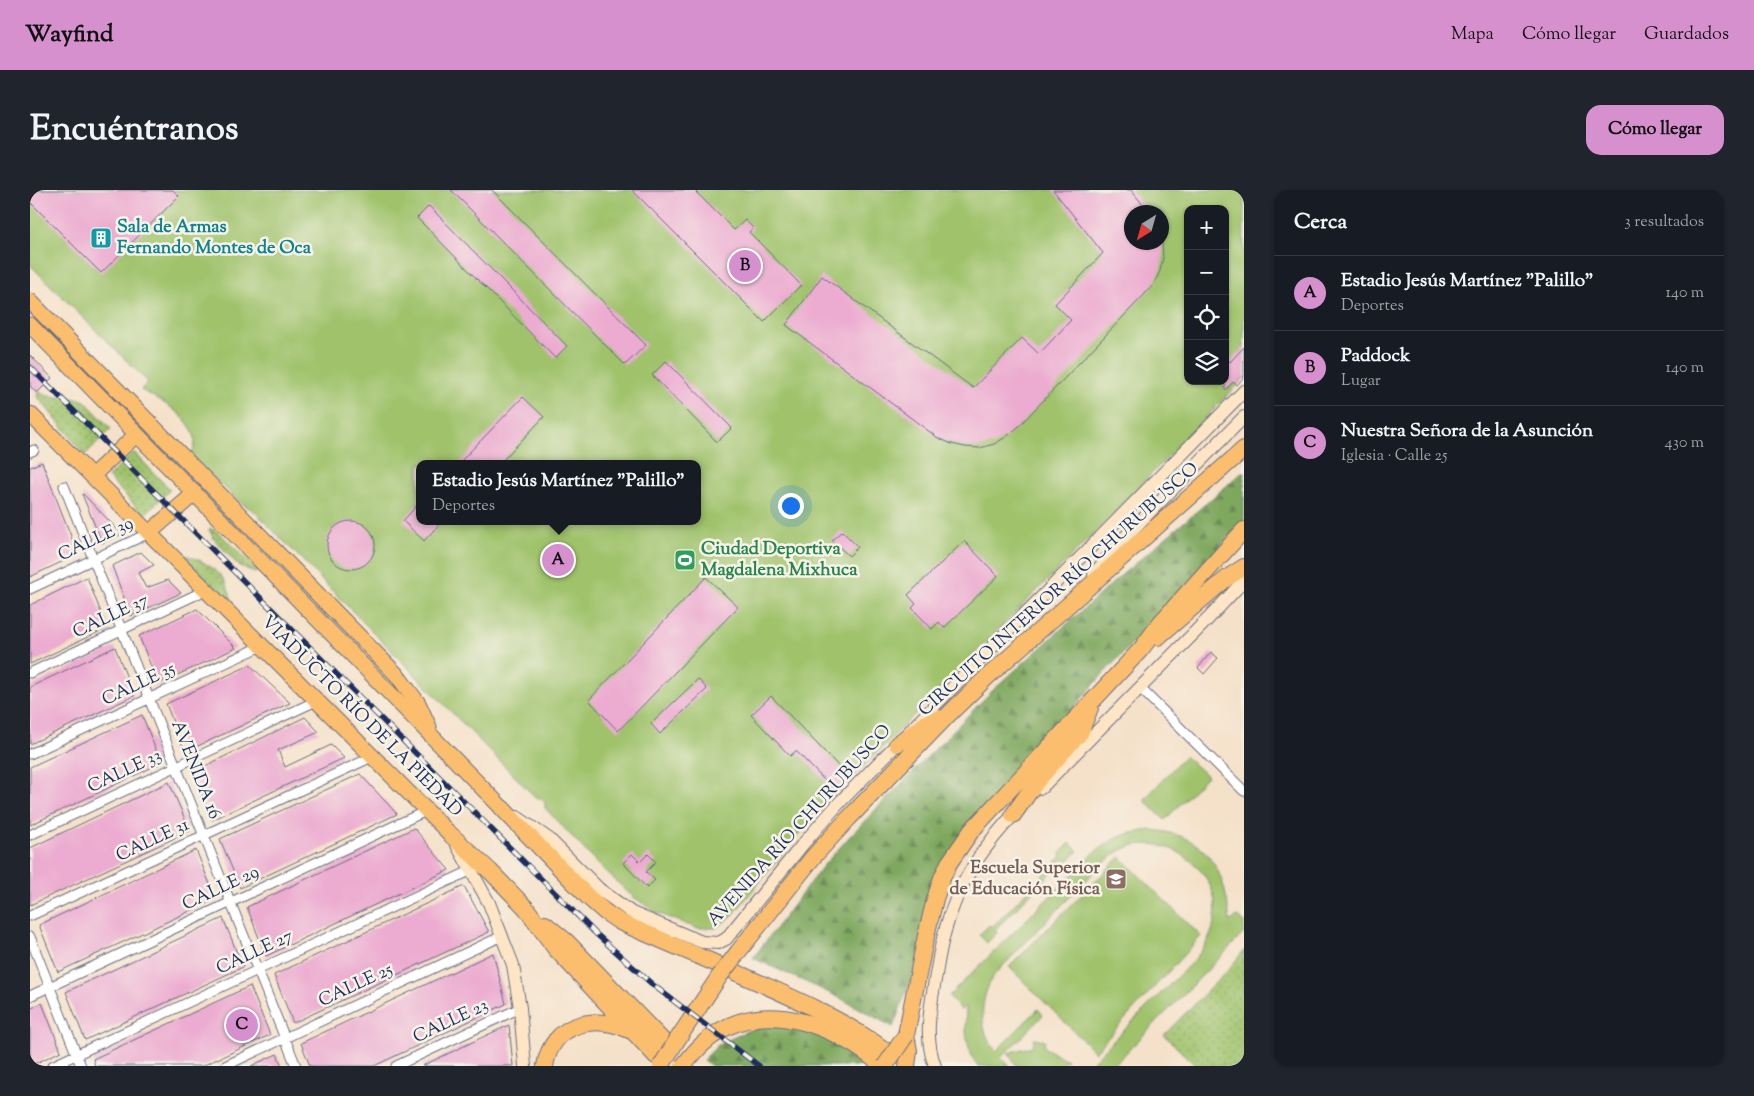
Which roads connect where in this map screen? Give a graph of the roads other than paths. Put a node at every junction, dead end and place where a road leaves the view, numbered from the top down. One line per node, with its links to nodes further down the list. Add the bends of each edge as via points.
1 (30, 301): 28 (main road, via 408,688)
2 (30, 325): 6 (main road, VIADUCTO RÍO DE LA PIEDAD)
3 (1244, 391): 29 (main road, AVENIDA RÍO CHURUBUSCO)
4 (30, 414): 8 (main road, VIADUCTO RÍO DE LA PIEDAD)
5 (1244, 417): 18 (main road, via 1123,539)
6 (136, 434): 8 (main road); 10 (main road, VIADUCTO RÍO DE LA PIEDAD)
7 (1244, 450): 18 (highway, CIRCUITO INTERIOR RÍO CHURUBUSCO)
8 (92, 476): 12 (main road, VIADUCTO RÍO DE LA PIEDAD)
9 (64, 486): 13 (street, AVENIDA 16)
10 (195, 493): 12 (main road); 28 (main road, VIADUCTO RÍO DE LA PIEDAD)
11 (1244, 530): 21 (highway, via 1161,622)
12 (149, 533): 13 (street, CALLE 39); 17 (main road, VIADUCTO RÍO DE LA PIEDAD)
13 (94, 559): 16 (street, CALLE 39); 19 (street, AVENIDA 16)
14 (1244, 567): 21 (highway)
15 (1244, 578): 23 (main road)
16 (30, 589)
17 (206, 590): 19 (street, CALLE 37); 20 (main road, VIADUCTO RÍO DE LA PIEDAD)
18 (1072, 602): 27 (highway, CIRCUITO INTERIOR RÍO CHURUBUSCO)
19 (122, 630): 22 (street, CALLE 37); 24 (street, AVENIDA 16)
20 (262, 646): 24 (street, CALLE 35); 25 (main road, VIADUCTO RÍO DE LA PIEDAD)
21 (1142, 648): 26 (highway)
22 (30, 673)
23 (1140, 688): 33 (street); 36 (main road)
24 (149, 698): 30 (street, CALLE 35); 32 (street, AVENIDA 16)
25 (316, 701): 31 (main road, VIADUCTO RÍO DE LA PIEDAD); 32 (street, CALLE 33)
26 (1093, 701): 36 (highway, via 1080,733 1037,780); 54 (highway, via 972,830 949,863 935,899)
27 (950, 713): 29 (highway, via 928,722); 48 (highway, CIRCUITO INTERIOR RÍO CHURUBUSCO, bridge, via 814,856 738,952)
28 (432, 735): 34 (main road, VIADUCTO RÍO DE LA PIEDAD)
29 (897, 744): 46 (main road, AVENIDA RÍO CHURUBUSCO, via 803,844 731,935)
30 (30, 754)
31 (372, 757): 35 (main road, VIADUCTO RÍO DE LA PIEDAD); 38 (street, CALLE 31)
32 (177, 766): 37 (street, CALLE 33); 38 (street, AVENIDA 16)
33 (1244, 791)
34 (502, 808): 46 (main road, VIADUCTO RÍO DE LA PIEDAD, via 549,839 621,907 687,937); 48 (highway, VIADUCTO RÍO DE LA PIEDAD, via 605,912)
35 (426, 811): 39 (main road, VIADUCTO RÍO DE LA PIEDAD); 41 (street, CALLE 29)
36 (1013, 815): 69 (main road, via 982,851 955,902 944,932 928,1030)
37 (30, 835)
38 (204, 835): 41 (street, AVENIDA 16); 43 (street, CALLE 31)
39 (451, 835): 40 (main road); 42 (highway, VIADUCTO RÍO DE LA PIEDAD)
40 (472, 870): 44 (main road); 47 (street, CALLE 27)
41 (231, 902): 47 (street, AVENIDA 16); 50 (street, CALLE 29)
42 (526, 908): 53 (highway, VIADUCTO RÍO DE LA PIEDAD, via 555,948); 56 (highway, via 567,942)
43 (30, 916)
44 (502, 936): 52 (main road, via 513,965); 55 (street, CALLE 25)
45 (30, 937): 50 (street)
46 (718, 943)
47 (258, 970): 55 (street, AVENIDA 16); 57 (street, CALLE 27)
48 (718, 970): 56 (highway, CIRCUITO INTERIOR RÍO CHURUBUSCO)
49 (735, 972): 59 (highway, via 843,1022)
50 (50, 987): 51 (street, CALLE 29); 57 (street)
51 (30, 996)
52 (520, 1008): 64 (street, CALLE 23); 65 (main road)
53 (633, 1032): 56 (highway, VIADUCTO RÍO DE LA PIEDAD); 66 (highway, via 606,1022 577,1025 554,1043)
54 (906, 1035): 59 (highway, bridge); 67 (highway); 68 (highway)
55 (285, 1038): 62 (street, CALLE 25); 63 (street, AVENIDA 16)
56 (664, 1051)
57 (77, 1054): 60 (street, CALLE 27); 61 (street)
58 (688, 1060): 59 (highway, via 706,1041 723,1030 753,1020 780,1018 824,1028)
59 (883, 1060)
60 (52, 1066)
61 (81, 1066)
62 (224, 1066)
63 (296, 1066)
64 (396, 1066)
65 (525, 1066)
66 (545, 1066)
67 (899, 1066)
68 (907, 1066)
69 (935, 1066)

